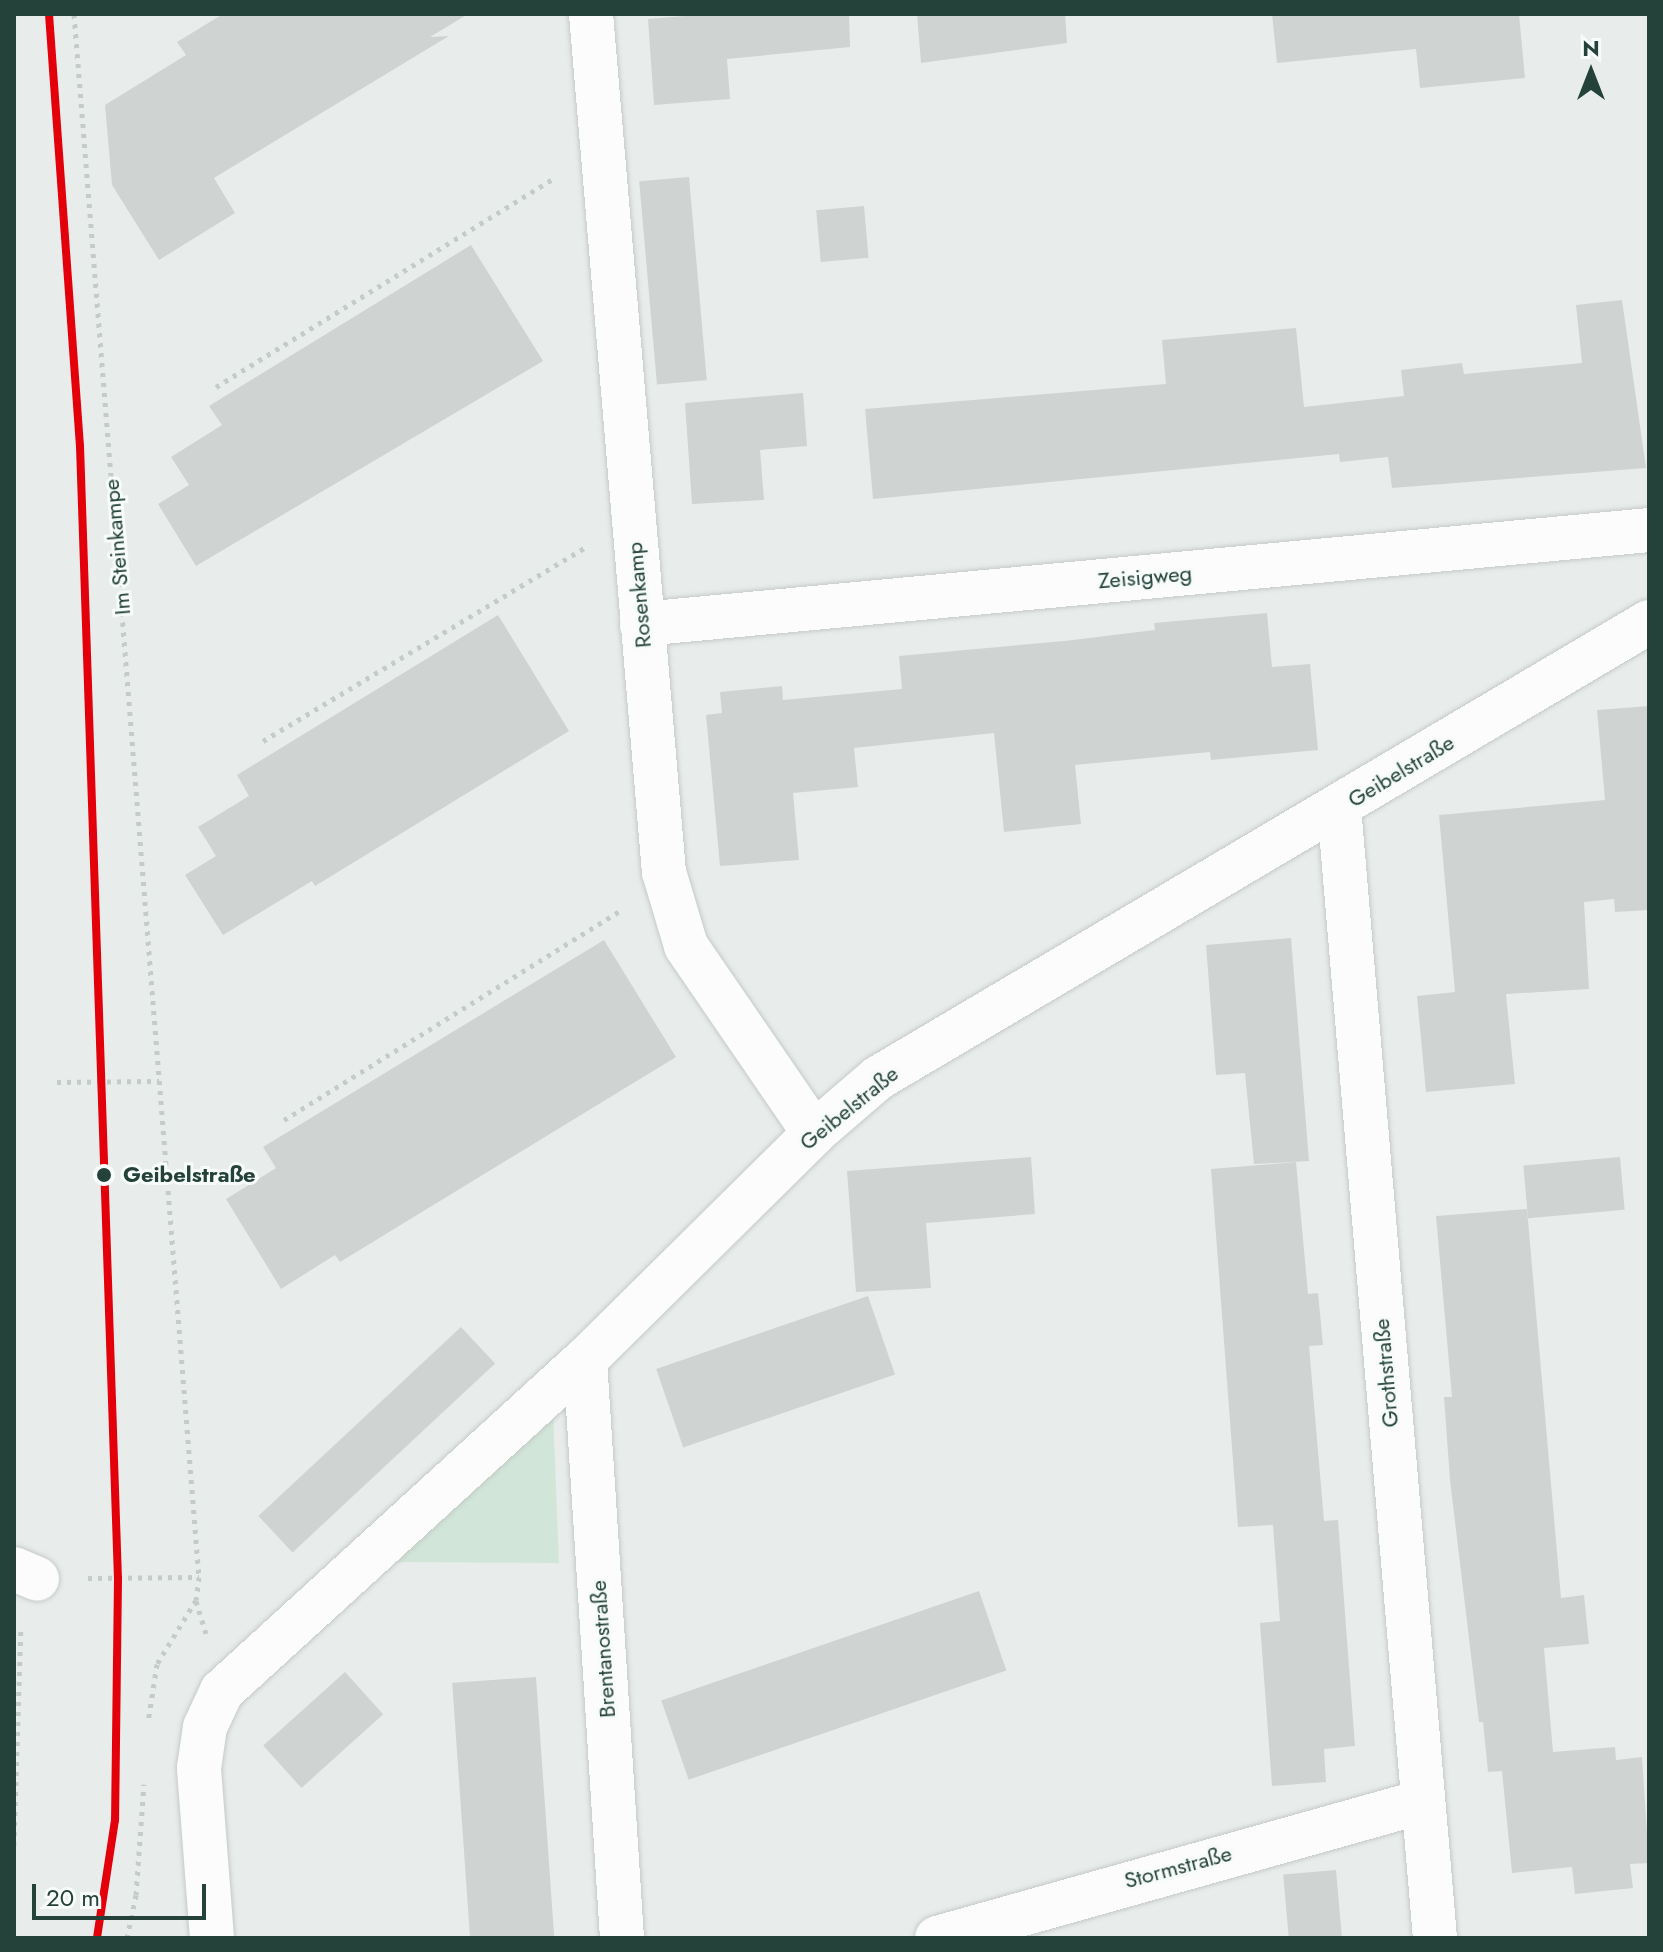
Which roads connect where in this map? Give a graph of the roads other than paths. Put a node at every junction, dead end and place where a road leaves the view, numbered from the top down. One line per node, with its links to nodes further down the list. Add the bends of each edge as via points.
1 (591, 14): 4 (street, Rosenkamp)
2 (1649, 530): 4 (street, Zeisigweg)
3 (1649, 622): 5 (street, Geibelstraße)
4 (642, 624): 6 (street, Rosenkamp, via 664,872 686,946)
5 (1339, 807): 6 (street, Geibelstraße, via 878,1078); 8 (street, Grothstraße)
6 (814, 1133): 7 (street, Geibelstraße)
7 (585, 1360): 9 (street, Geibelstraße, via 222,1691 205,1727 199,1768); 10 (street, Brentanostraße)
8 (1421, 1802): 11 (street, Stormstraße); 12 (street, Grothstraße)
9 (212, 1938)
10 (622, 1938)
11 (937, 1938)
12 (1435, 1938)

